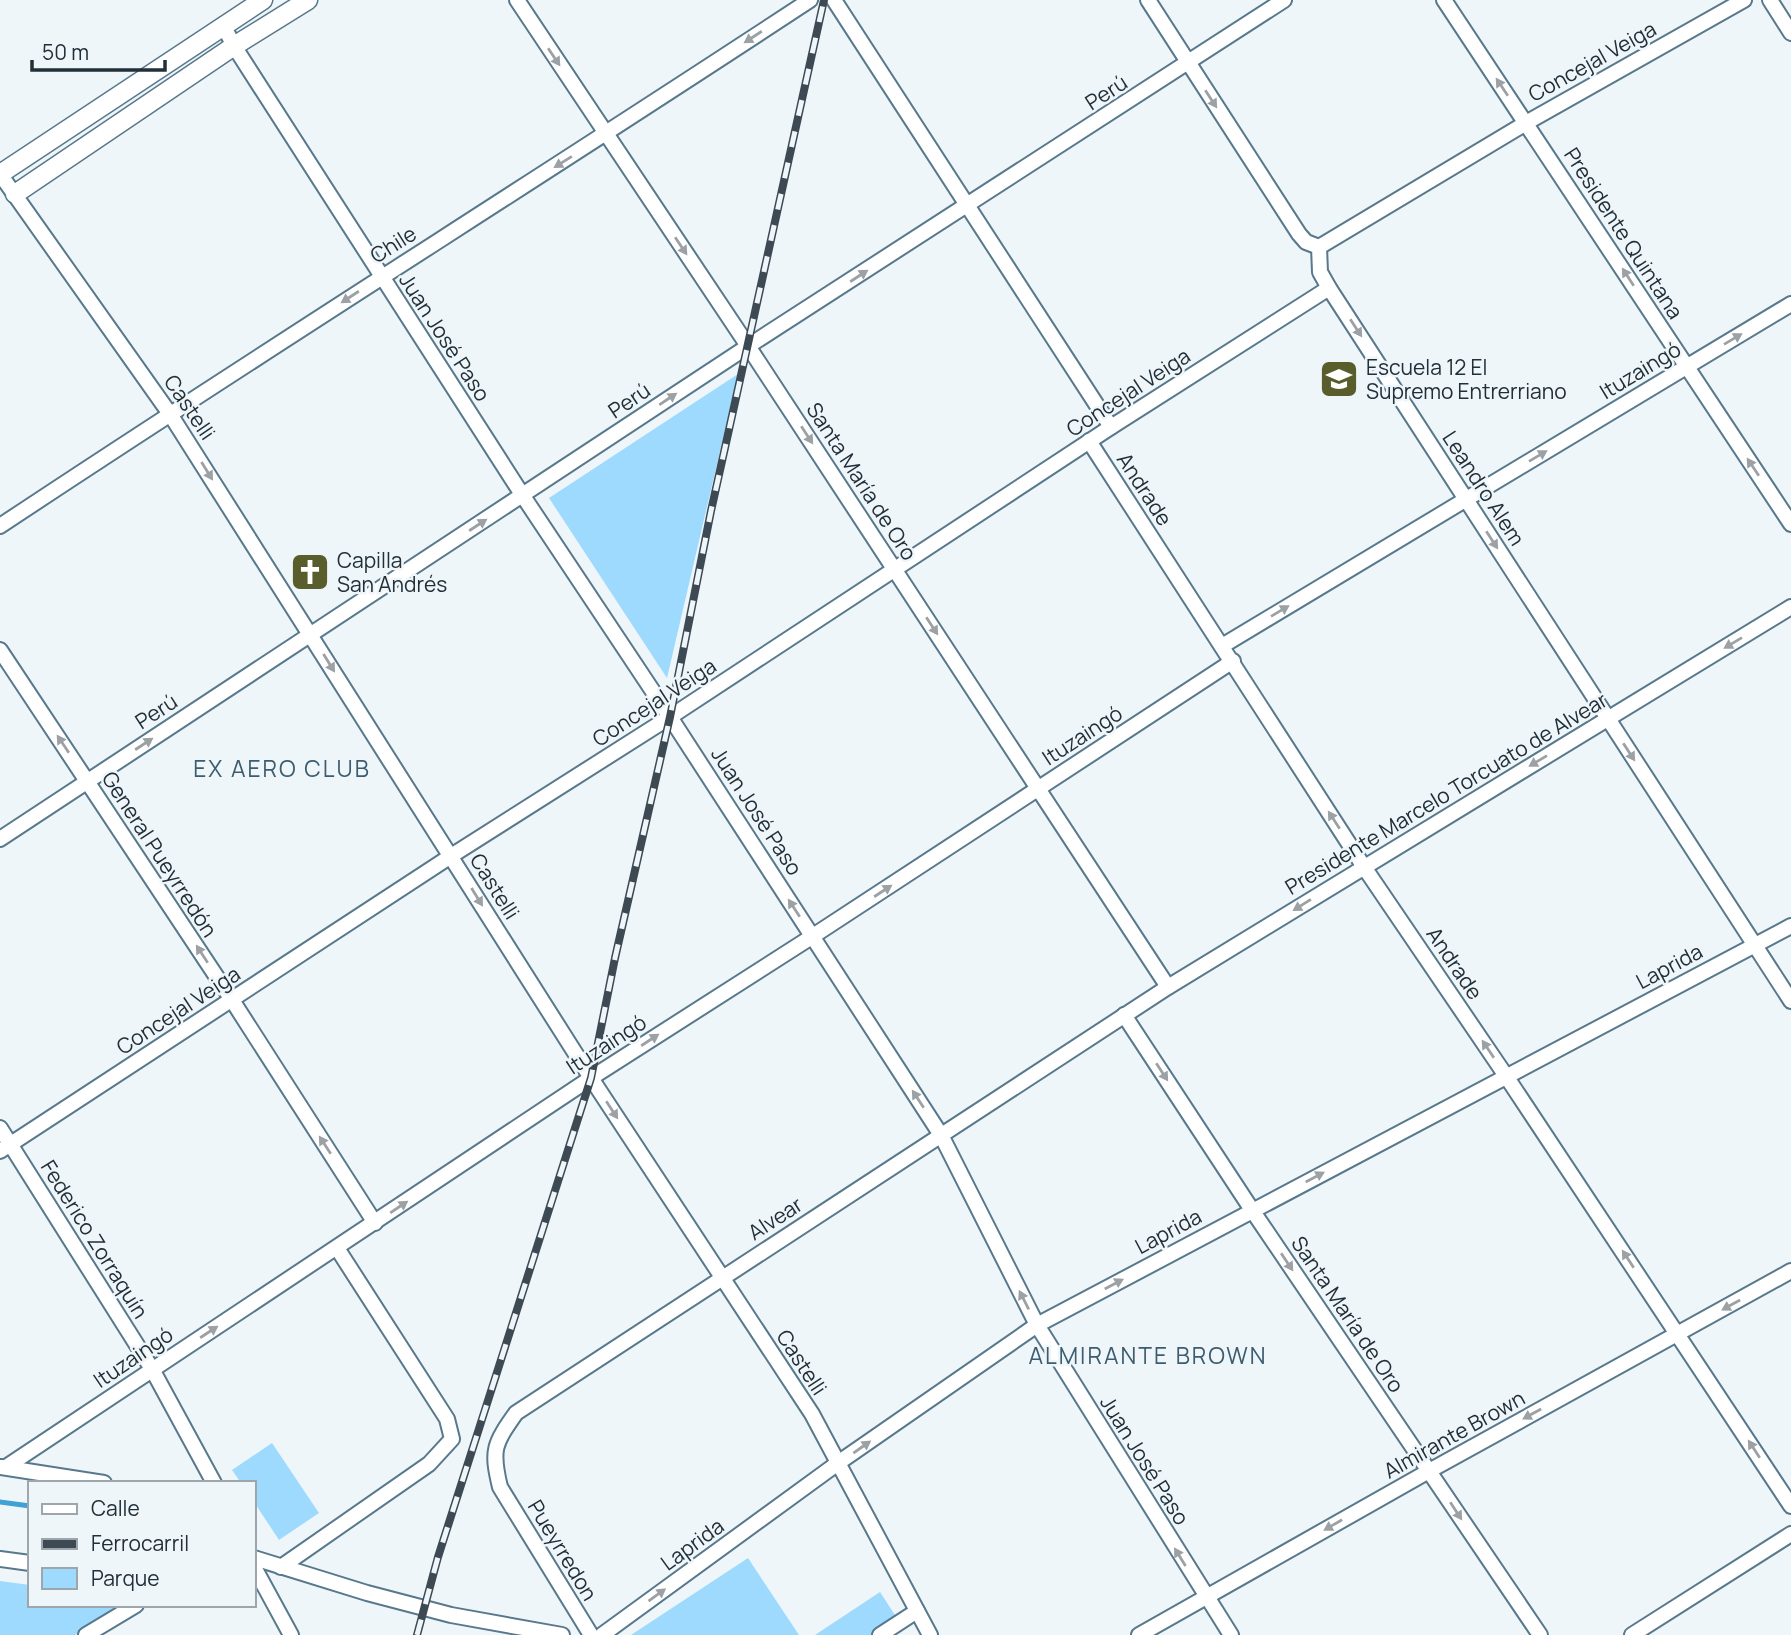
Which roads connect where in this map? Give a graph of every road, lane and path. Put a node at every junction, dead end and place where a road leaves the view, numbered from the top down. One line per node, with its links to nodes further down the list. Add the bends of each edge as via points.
1 (263, 0): 11 (street)
2 (308, 0): 13 (street)
3 (517, 0): 16 (street, Santa María de Oro, one-way to 16)
4 (810, 0): 16 (street, Chile, one-way to 16)
5 (834, 0): 19 (street, Andrade)
6 (1148, 0): 14 (street)
7 (1284, 0): 14 (street, Perú)
8 (1444, 0): 15 (street, Presidente Quintana, one-way to 8)
9 (1744, 0): 15 (street, Concejal Veiga)
10 (1770, 0): 12 (street)
11 (223, 25): 13 (street, Juan José Paso); 17 (street)
12 (1791, 33)
13 (234, 47): 18 (street); 21 (street, Juan José Paso)
14 (1189, 63): 19 (street, Perú); 20 (street, one-way to 20, via 1299,234)
15 (1526, 123): 20 (street, Concejal Veiga); 25 (street, Presidente Quintana, one-way to 15)
16 (606, 134): 21 (street, Chile, one-way to 21); 24 (street, Santa María de Oro, one-way to 24)
17 (0, 174): 18 (street, Castelli)
18 (15, 194): 26 (street, Castelli)
19 (968, 206): 24 (street, Perú, one-way to 19); 27 (street, Andrade)
20 (1319, 247): 22 (street, Leandro Alem, via 1320,272)
21 (381, 276): 26 (street, Chile, one-way to 26); 29 (street, Juan José Paso)
22 (1329, 288): 27 (street, Concejal Veiga); 30 (street, Leandro Alem, one-way to 30)
23 (1791, 304): 25 (street, Ituzaingó, one-way to 23)
24 (748, 346): 29 (street, Perú, one-way to 24); 33 (street, Santa María de Oro, one-way to 33)
25 (1687, 367): 30 (street, Ituzaingó, one-way to 25); 31 (street, Presidente Quintana, one-way to 25)
26 (170, 414): 32 (street, Chile); 35 (street, Castelli, one-way to 35)
27 (1111, 427): 28 (street, Concejal Veiga)
28 (1090, 441): 33 (street, Concejal Veiga); 36 (street, Andrade)
29 (523, 496): 35 (street, Perú, one-way to 29); 39 (street, Juan José Paso)
30 (1466, 499): 36 (street, Ituzaingó, one-way to 30); 40 (street, Leandro Alem, one-way to 40)
31 (1791, 524)
32 (0, 526)
33 (895, 569): 39 (street, Concejal Veiga); 42 (street, Santa María de Oro, one-way to 42)
34 (1791, 607): 40 (street, Presidente Marcelo Torcuato de Alvear, one-way to 40)
35 (311, 636): 41 (street, Perú, one-way to 35); 44 (street, Castelli, one-way to 44)
36 (1222, 646): 38 (street, Andrade)
37 (0, 650): 41 (street, General Pueyrredón, one-way to 37)
38 (1233, 661): 42 (street, Ituzaingó); 45 (street, Andrade, one-way to 38)
39 (670, 717): 44 (street, Concejal Veiga); 47 (street, Juan José Paso, one-way to 39)
40 (1608, 719): 45 (street, Presidente Marcelo Torcuato de Alvear, one-way to 45); 48 (street, Leandro Alem, one-way to 48)
41 (87, 781): 43 (street, Perú); 50 (street, General Pueyrredón, one-way to 41)
42 (1039, 789): 47 (street, Ituzaingó, one-way to 42); 49 (street, Santa María de Oro)
43 (0, 839)
44 (451, 856): 50 (street, Concejal Veiga); 54 (street, Castelli, one-way to 54)
45 (1364, 867): 49 (street, Presidente Marcelo Torcuato de Alvear, one-way to 49); 53 (street, Andrade, one-way to 45)
46 (1791, 926): 48 (street, Laprida)
47 (813, 936): 54 (street, Ituzaingó, one-way to 47); 56 (street, Juan José Paso, one-way to 47)
48 (1755, 945): 51 (street, Leandro Alem); 53 (street, Laprida)
49 (1168, 987): 52 (street, Presidente Marcelo Torcuato de Alvear)
50 (232, 1000): 57 (street, Concejal Veiga); 59 (street, General Pueyrredón, one-way to 50)
51 (1791, 1001)
52 (1124, 1015): 56 (street, Alvear); 58 (street, Santa María de Oro, one-way to 58)
53 (1506, 1076): 58 (street, Laprida, one-way to 53); 64 (street, Andrade, one-way to 53)
54 (591, 1078): 59 (street, Ituzaingó, one-way to 54); 62 (street, Castelli, one-way to 62)
55 (0, 1128): 57 (street, Federico Zorraquín)
56 (941, 1135): 62 (street, Alvear); 63 (street, Juan José Paso, one-way to 56)
57 (5, 1147): 65 (street, Federico Zorraquín)
58 (1252, 1210): 63 (street, Laprida, one-way to 58); 68 (street, Santa María de Oro, one-way to 68)
59 (375, 1223): 60 (street, Ituzaingó)
60 (337, 1248): 65 (street, Ituzaingó, one-way to 60); 77 (street, via 447,1419 452,1439 429,1464)
61 (1791, 1271): 64 (street, Almirante Brown, one-way to 64)
62 (722, 1278): 66 (street, Castelli, via 812,1414); 71 (street, Alvear, via 516,1413 498,1438 494,1461)
63 (1037, 1325): 66 (street, Laprida, one-way to 63); 79 (street, Juan José Paso, one-way to 63)
64 (1678, 1335): 68 (street, Almirante Brown, one-way to 68); 72 (street, Andrade, one-way to 64)
65 (152, 1369): 67 (street, Ituzaingó); 70 (street, Federico Zorraquín)
66 (838, 1463): 81 (street, Castelli); 86 (street, Laprida, one-way to 66)
67 (3, 1467): 69 (street)
68 (1429, 1471): 79 (street, Almirante Brown, one-way to 79); 91 (street, Santa María de Oro, one-way to 91)
69 (91, 1481)
70 (213, 1481)
71 (500, 1487): 85 (street, Pueyrredon)
72 (1791, 1506)
73 (1791, 1534): 92 (street)
74 (0, 1559): 76 (street)
75 (256, 1559): 77 (street)
76 (28, 1563)
77 (281, 1567): 84 (street, via 451,1615)
78 (256, 1571): 83 (street)
79 (1206, 1598): 89 (street, Almirante Brown); 90 (street, Juan José Paso)
80 (133, 1607): 82 (street)
81 (917, 1611): 87 (street); 88 (street, Castelli)
82 (86, 1635)
83 (291, 1635)
84 (562, 1635)
85 (591, 1635)
86 (602, 1635)
87 (880, 1635)
88 (930, 1635)
89 (1139, 1635)
90 (1231, 1635)
91 (1539, 1635)
92 (1632, 1635)

